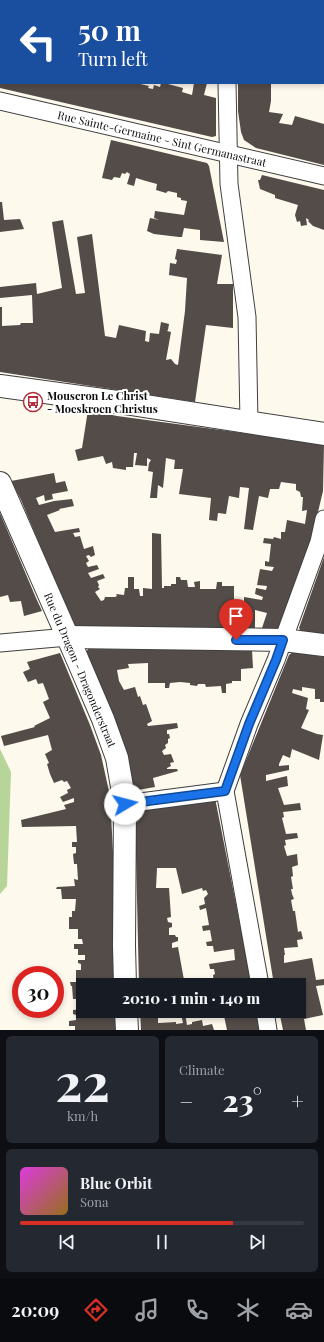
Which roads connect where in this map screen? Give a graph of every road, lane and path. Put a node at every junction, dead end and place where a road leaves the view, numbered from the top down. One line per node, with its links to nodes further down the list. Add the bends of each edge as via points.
1 (227, 84): 3 (street)
2 (0, 101): 3 (street, Rue Sainte-Germaine - Sint Germanastraat)
3 (228, 154): 4 (street, Rue Sainte-Germaine - Sint Germanastraat); 6 (street, via 229,184 247,317)
4 (324, 176)
5 (0, 386): 6 (street)
6 (248, 422): 7 (street)
7 (324, 434)
8 (0, 483): 10 (street, Rue du Dragon - Dragonderstraat)
9 (324, 519): 11 (street, via 319,542)
10 (68, 637): 11 (street); 12 (street); 15 (street, Rue du Dragon - Dragonderstraat, via 103,719 114,752)
11 (283, 640): 13 (street); 14 (street)
12 (0, 643)
13 (324, 645)
14 (225, 791): 15 (street); 17 (street)
15 (125, 804): 16 (street, Rue du Dragon - Dragonderstraat)
16 (125, 978)
17 (259, 978)
18 (126, 1018): 20 (street)
19 (266, 1018): 21 (street)
20 (127, 1030)
21 (268, 1030)

